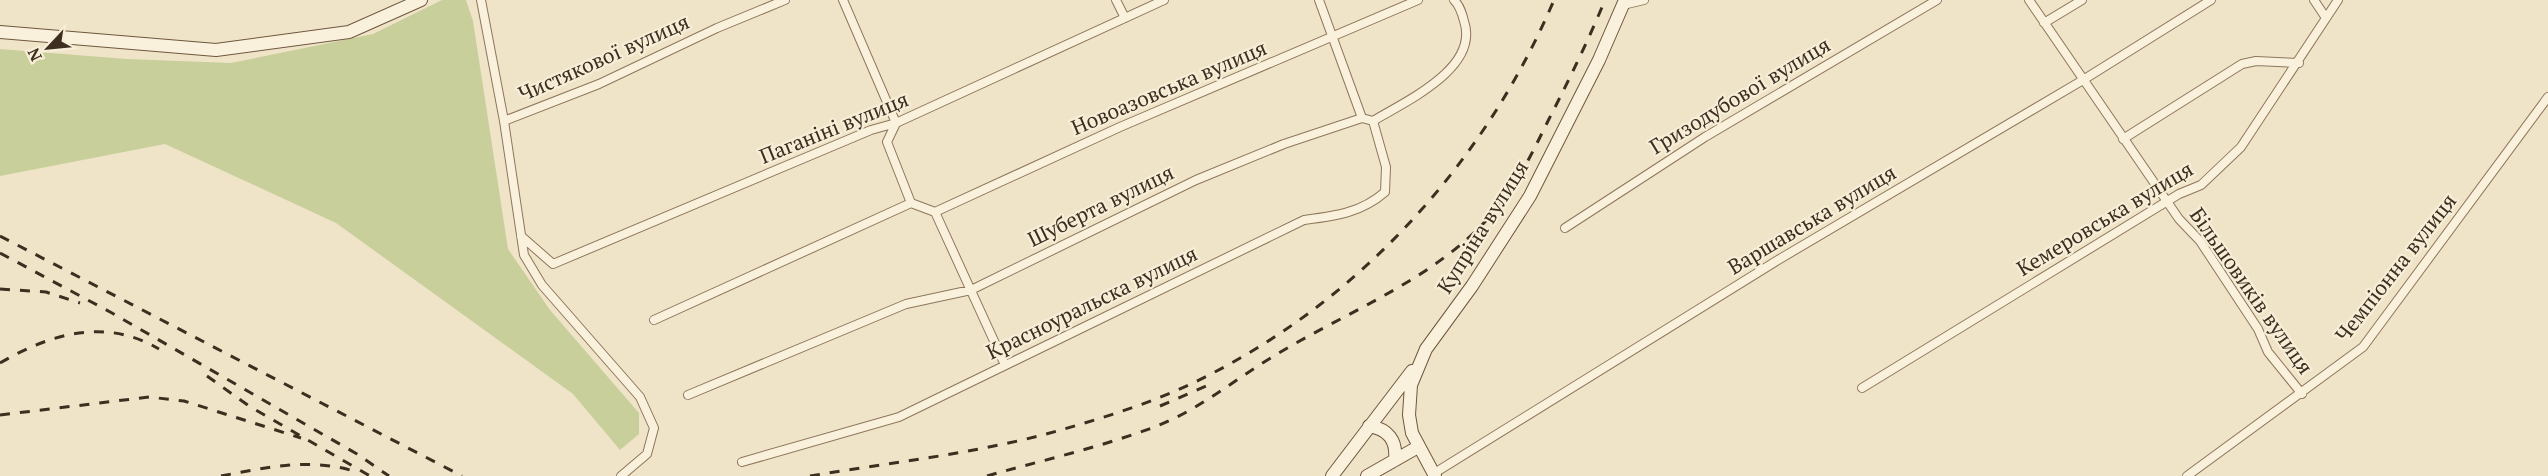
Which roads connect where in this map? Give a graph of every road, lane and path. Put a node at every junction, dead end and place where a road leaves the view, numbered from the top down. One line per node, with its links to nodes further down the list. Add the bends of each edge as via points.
1 (421, 0): 21 (main road, via 349,32 216,50)
2 (481, 0): 27 (street)
3 (785, 0): 27 (street, Чистякової вулиця, via 599,84)
4 (843, 0): 29 (street)
5 (1116, 0): 18 (street)
6 (1164, 0): 18 (street, Паганіні вулиця)
7 (1319, 0): 22 (street)
8 (1418, 0): 22 (street, Новоазовська вулиця)
9 (1454, 0): 28 (street, via 1460,5 1467,29 1464,52 1427,89)
10 (1644, 0): 17 (street)
11 (1937, 0): 34 (street, Гризодубової вулиця, via 1705,137)
12 (2029, 0): 20 (street, Більшовиків вулиця)
13 (2082, 0): 20 (street)
14 (2211, 0): 24 (street, Варшавська вулиця)
15 (2314, 0): 19 (street)
16 (2338, 0): 19 (street, Кемеровська вулиця)
17 (1624, 2): 38 (main road, Купріна вулиця, via 1530,196)
18 (1125, 18): 29 (street, Паганіні вулиця)
19 (2326, 18): 23 (street, Кемеровська вулиця)
20 (2044, 23): 24 (street, Більшовиків вулиця)
21 (0, 32)
22 (1334, 36): 26 (street); 33 (street, Новоазовська вулиця, via 1120,127)
23 (2299, 63): 30 (street, via 2242,64); 31 (street, Кемеровська вулиця, via 2241,147 2201,185)
24 (2083, 80): 30 (street, Більшовиків вулиця); 47 (street, Варшавська вулиця, via 1778,260)
25 (2548, 97): 41 (street, Чемпіонна вулиця, via 2363,347)
26 (1362, 118): 28 (street); 36 (street, Шуберта вулиця, via 1196,180)
27 (504, 121): 35 (street)
28 (1373, 121): 39 (street, Красноуральска вулиця, via 1386,166 1384,192 1372,203 1341,215 1305,220)
29 (896, 123): 32 (street, via 887,142); 35 (street, Паганіні вулиця, via 871,130 553,264)
30 (2123, 139): 31 (street, Більшовиків вулиця)
31 (2167, 201): 40 (street, Кемеровська вулиця); 41 (street, Більшовиків вулиця, via 2200,241 2258,329 2268,352)
32 (911, 203): 33 (street); 37 (street)
33 (935, 212): 36 (street)
34 (1565, 228)
35 (521, 236): 48 (street, via 524,255 542,285 640,397 654,428 647,454)
36 (971, 290): 39 (street); 42 (street, Шуберта вулиця, via 906,304)
37 (654, 320)
38 (1426, 350): 43 (main road, via 1390,392); 44 (main road, Купріна вулиця, via 1411,385 1410,415)
39 (1005, 365): 46 (street, Красноуральска вулиця, via 899,417)
40 (1862, 388)
41 (2302, 394): 51 (street, Чемпіонна вулиця)
42 (688, 395)
43 (1369, 426): 45 (main road, via 1382,428 1390,436 1396,449); 49 (main road)
44 (1418, 447): 45 (main road); 47 (main road, Купріна вулиця)
45 (1395, 460): 50 (main road)
46 (742, 462)
47 (1434, 475)
48 (621, 476)
49 (1332, 476)
50 (1367, 476)
51 (2187, 476)

